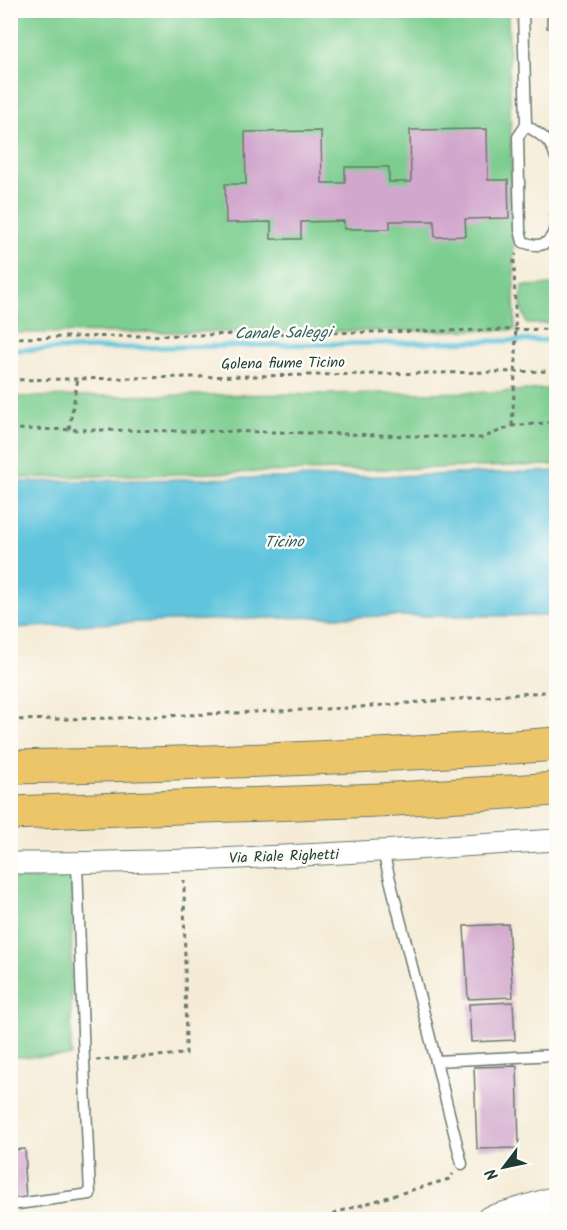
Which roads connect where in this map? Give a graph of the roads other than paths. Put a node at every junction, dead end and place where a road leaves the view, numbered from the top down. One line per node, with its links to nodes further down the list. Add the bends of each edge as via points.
1 (523, 10): 2 (lane)
2 (526, 125): 3 (lane, via 553,146); 4 (lane, via 518,137 520,230 524,242 544,245 551,238)
3 (556, 158)
4 (556, 213)
5 (556, 744): 6 (highway, via 362,756)
6 (10, 767)
7 (556, 789): 8 (highway, via 379,800)
8 (10, 813)
9 (556, 840): 10 (street, Via Riale Righetti)
10 (383, 852): 12 (street, Via Riale Righetti); 14 (lane)
11 (10, 863): 12 (street, Via Riale Righetti)
12 (77, 863): 17 (lane, via 90,1194)
13 (556, 1055): 14 (lane)
14 (436, 1061): 15 (lane)
15 (462, 1164)
16 (556, 1200): 18 (street)
17 (10, 1204)
18 (490, 1220)

